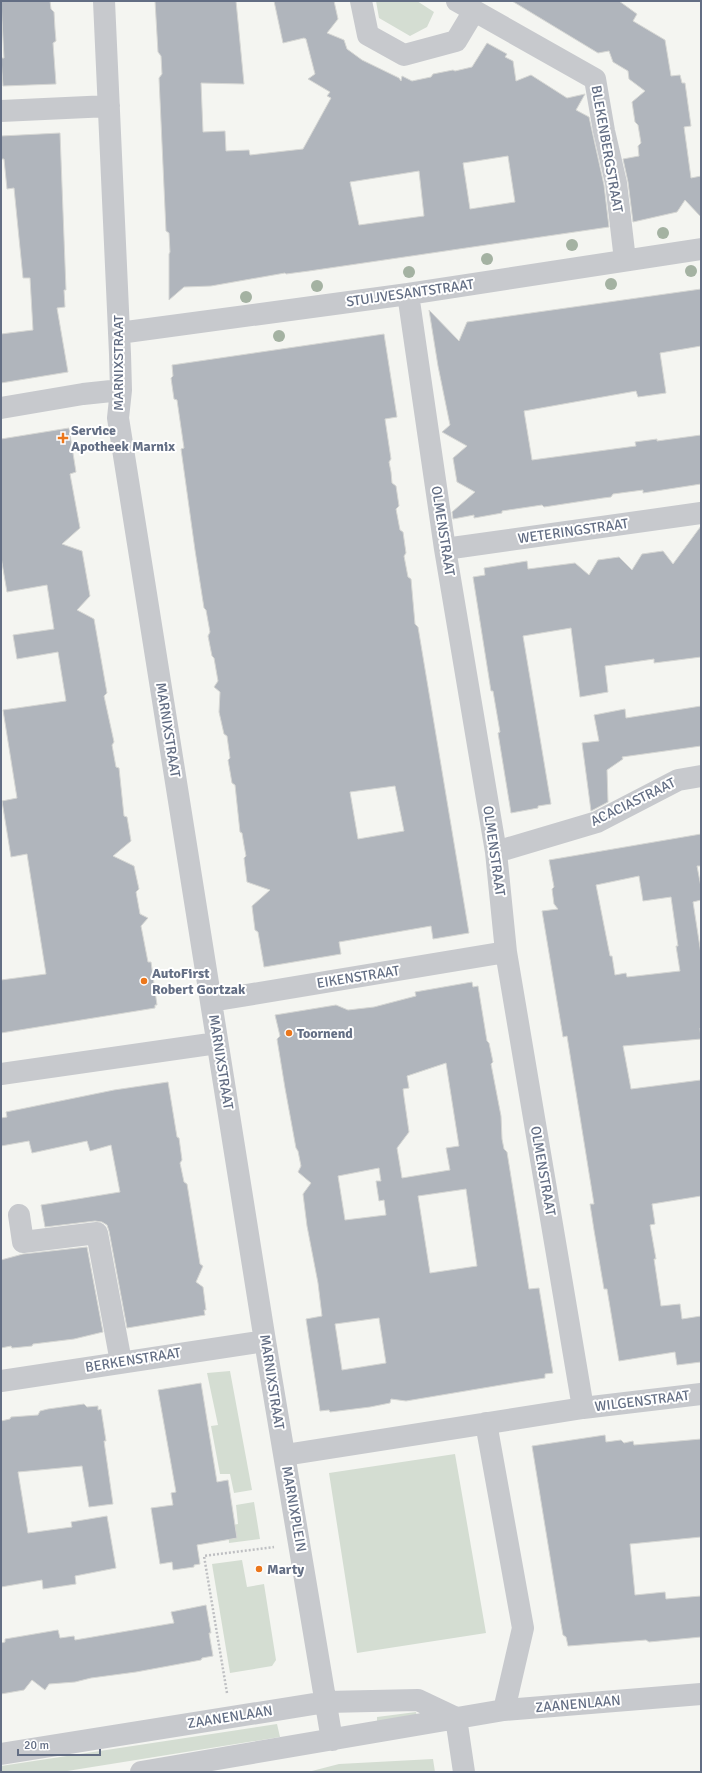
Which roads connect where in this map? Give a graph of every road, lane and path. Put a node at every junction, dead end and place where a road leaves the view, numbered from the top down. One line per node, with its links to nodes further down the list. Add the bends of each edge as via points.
1 (104, 1): 4 (street, MARNIXSTRAAT)
2 (361, 1): 3 (street, via 368,35 404,55 456,40)
3 (466, 6): 7 (street, BLEKENBERGSTRAAT, via 595,79 616,183)
4 (109, 106): 5 (street); 9 (street, MARNIXSTRAAT)
5 (1, 111)
6 (701, 250): 7 (street, STUIJVESANTSTRAAT)
7 (625, 260): 8 (street, STUIJVESANTSTRAAT)
8 (408, 294): 9 (street, STUIJVESANTSTRAAT); 13 (street, OLMENSTRAAT)
9 (119, 333): 10 (street, MARNIXSTRAAT)
10 (121, 390): 11 (street); 17 (street, MARNIXSTRAAT, via 118,418)
11 (1, 408)
12 (701, 513): 13 (street, WETERINGSTRAAT)
13 (445, 549): 15 (street, OLMENSTRAAT)
14 (701, 776): 15 (street, ACACIASTRAAT, via 678,780 596,822)
15 (496, 852): 16 (street, OLMENSTRAAT)
16 (506, 952): 17 (street, EIKENSTRAAT); 25 (street, OLMENSTRAAT)
17 (211, 1001): 18 (street, MARNIXSTRAAT)
18 (217, 1043): 19 (street); 21 (street, MARNIXSTRAAT)
19 (1, 1074)
20 (19, 1216): 22 (street, via 23,1242 97,1233)
21 (266, 1341): 22 (street, BERKENSTRAAT); 27 (street, MARNIXSTRAAT)
22 (121, 1362): 23 (street, BERKENSTRAAT)
23 (1, 1380)
24 (701, 1394): 25 (street, WILGENSTRAAT)
25 (583, 1408): 26 (street, MARNIXPLEIN)
26 (486, 1423): 27 (street, MARNIXPLEIN); 31 (street, via 523,1628)
27 (284, 1455): 28 (street, MARNIXPLEIN)
28 (300, 1544): 30 (street, MARNIXPLEIN); 32 (path, via 204,1556)
29 (701, 1694): 31 (street, ZAANENLAAN)
30 (326, 1702): 32 (street, ZAANENLAAN); 33 (street, ZAANENLAAN, via 418,1700); 34 (street, MARNIXPLEIN)
31 (504, 1710): 33 (street, ZAANENLAAN)
32 (231, 1717): 35 (street, ZAANENLAAN)
33 (456, 1718): 34 (street, ZAANENLAAN); 37 (street)
34 (332, 1740): 36 (street, ZAANENLAAN)
35 (1, 1754)
36 (141, 1772)
37 (464, 1772)

